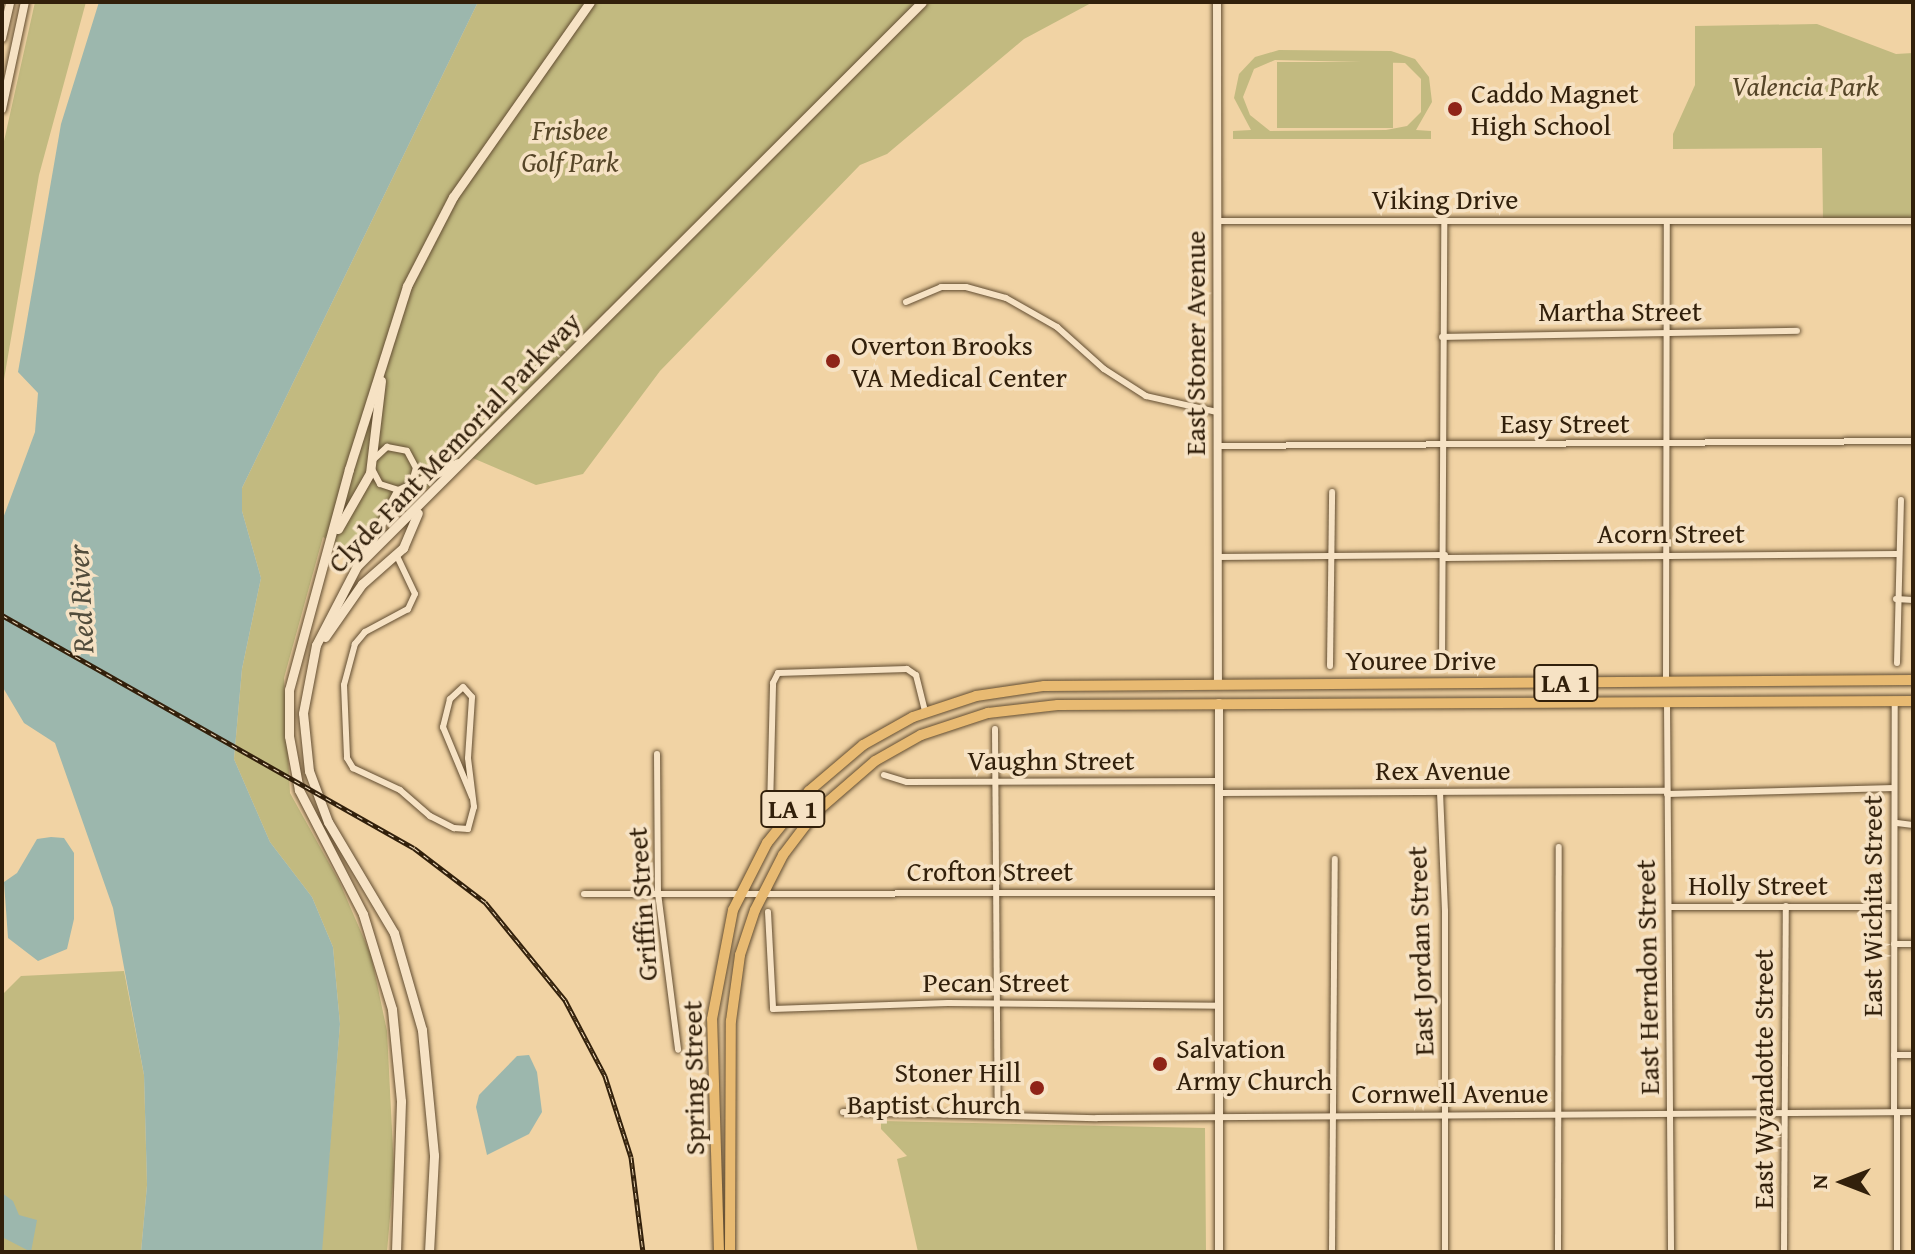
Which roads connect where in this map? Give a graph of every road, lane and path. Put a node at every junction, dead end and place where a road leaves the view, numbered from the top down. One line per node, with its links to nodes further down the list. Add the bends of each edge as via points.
1 (10, 2): 6 (street)
2 (25, 2): 7 (street)
3 (590, 2): 15 (main road, Clyde Fant Memorial Parkway, via 453,197 407,286)
4 (1217, 2): 8 (street, East Stoner Avenue)
5 (921, 3): 22 (main road, Clyde Fant Memorial Parkway)
6 (2, 38)
7 (2, 109)
8 (1217, 221): 9 (street, Viking Drive); 17 (street, East Stoner Avenue)
9 (1444, 221): 10 (street, Viking Drive); 16 (street)
10 (1670, 221): 11 (street, Viking Drive); 14 (street)
11 (1913, 221)
12 (906, 302): 17 (street, via 941,287 966,287 1014,301 1057,327 1104,369 1146,396)
13 (1797, 331): 14 (street, Martha Street)
14 (1667, 333): 16 (street, Martha Street); 20 (street)
15 (390, 335): 23 (main road); 36 (main road, Clyde Fant Memorial Parkway)
16 (1442, 337): 19 (street)
17 (1217, 412): 21 (street, East Stoner Avenue)
18 (1913, 441): 20 (street, Easy Street)
19 (1443, 444): 20 (street, Easy Street); 21 (street, Easy Street); 32 (street)
20 (1667, 445): 31 (street)
21 (1217, 446): 33 (street, East Stoner Avenue)
22 (468, 456): 24 (main road); 28 (main road, Clyde Fant Memorial Parkway)
23 (373, 462): 24 (street, via 387,447 407,451 416,468); 25 (street, via 380,484); 36 (main road)
24 (411, 484): 25 (main road)
25 (401, 489): 35 (main road)
26 (1332, 492): 34 (street)
27 (1901, 500): 30 (street)
28 (425, 502): 29 (main road); 35 (main road, Clyde Fant Memorial Parkway)
29 (396, 554): 42 (main road, via 344,604); 60 (street, via 415,594 408,609 365,632 355,644 344,685 347,758 353,768 400,790 454,828 472,825)
30 (1897, 554): 31 (street, Acorn Street); 37 (street)
31 (1667, 555): 32 (street, Acorn Street); 44 (street)
32 (1445, 556): 34 (street, Acorn Street); 41 (street)
33 (1217, 557): 34 (street, Acorn Street); 45 (street, East Stoner Avenue)
34 (1332, 557): 40 (street)
35 (357, 566): 42 (main road, Clyde Fant Memorial Parkway, via 330,612)
36 (315, 586): 93 (main road, Clyde Fant Memorial Parkway, via 289,690 291,750 308,814 369,929 392,1009 401,1101)
37 (1896, 599): 38 (street); 39 (street)
38 (1913, 600)
39 (1897, 663)
40 (1330, 666)
41 (1442, 666)
42 (307, 676): 94 (main road, Clyde Fant Memorial Parkway, via 303,728 315,792 389,923 422,1030 434,1155)
43 (1913, 680): 44 (main road, Youree Drive / LA 1)
44 (1666, 683): 45 (main road, Youree Drive / LA 1); 48 (main road)
45 (1218, 685): 49 (main road); 50 (main road, Spring Street / LA 1, via 1013,689)
46 (1895, 701): 47 (main road, Youree Drive / LA 1); 48 (main road, Youree Drive / LA 1); 56 (street, East Wichita Street)
47 (1913, 701)
48 (1667, 702): 49 (main road, Youree Drive / LA 1); 59 (street, East Herndon Street)
49 (1219, 703): 55 (street); 71 (main road, Spring Street / LA 1, via 1011,709 930,731 875,761 833,795 798,833)
50 (925, 712): 61 (street, via 916,675 907,669 778,673 773,683); 70 (main road, Spring Street / LA 1, via 863,745 815,784 767,843)
51 (995, 729): 54 (street)
52 (657, 754): 66 (street, Griffin Street)
53 (884, 775): 54 (street, Vaughn Street, via 907,782)
54 (994, 781): 55 (street, Vaughn Street); 67 (street)
55 (1220, 781): 58 (street)
56 (1894, 788): 59 (street, Rex Avenue); 62 (street, East Wichita Street)
57 (1440, 792): 58 (street, Rex Avenue); 59 (street, Rex Avenue); 90 (street, East Jordan Street)
58 (1220, 793): 68 (street)
59 (1667, 793): 73 (street, East Herndon Street)
60 (472, 797): 60 (street, via 443,727 450,699 463,687 472,697)
61 (770, 809)
62 (1897, 823): 63 (street); 74 (street, East Wichita Street)
63 (1913, 825)
64 (1559, 847): 89 (street)
65 (1335, 859): 91 (street)
66 (658, 893): 69 (street); 70 (street); 80 (street, Griffin Street)
67 (996, 893): 68 (street, Crofton Street); 71 (street, Crofton Street); 78 (street)
68 (1219, 893): 79 (street)
69 (584, 894)
70 (740, 894): 71 (street, Crofton Street); 95 (main road, Spring Street / LA 1, via 722,950 712,1019)
71 (761, 894): 96 (main road, Spring Street / LA 1, via 740,955 733,1004)
72 (1786, 906): 73 (street, Holly Street); 74 (street, Holly Street); 88 (street, East Wyandotte Street)
73 (1669, 907): 87 (street, East Herndon Street)
74 (1894, 907): 76 (street, East Wichita Street)
75 (768, 912): 78 (street, Pecan Street, via 773,1009)
76 (1894, 944): 77 (street); 81 (street, East Wichita Street)
77 (1913, 944)
78 (996, 1004): 79 (street, Pecan Street); 84 (street)
79 (1220, 1006): 92 (street)
80 (678, 1050)
81 (1894, 1055): 82 (street); 85 (street, East Wichita Street)
82 (1913, 1055)
83 (843, 1112): 84 (street, Cornwell Avenue)
84 (998, 1112): 92 (street, Cornwell Avenue)
85 (1895, 1112): 86 (street, Cornwell Avenue); 88 (street, Cornwell Avenue); 103 (street, East Wichita Street)
86 (1913, 1112)
87 (1671, 1113): 88 (street, Cornwell Avenue); 89 (street, Cornwell Avenue); 101 (street, East Herndon Street)
88 (1784, 1113): 102 (street, East Wyandotte Street)
89 (1558, 1114): 90 (street, Cornwell Avenue); 100 (street)
90 (1445, 1115): 91 (street, Cornwell Avenue); 99 (street, East Jordan Street)
91 (1333, 1116): 92 (street, Cornwell Avenue); 98 (street)
92 (1220, 1117): 97 (street)
93 (396, 1252)
94 (429, 1252)
95 (719, 1252)
96 (730, 1252)
97 (1219, 1252)
98 (1332, 1252)
99 (1445, 1252)
100 (1558, 1252)
101 (1671, 1252)
102 (1784, 1252)
103 (1897, 1252)

